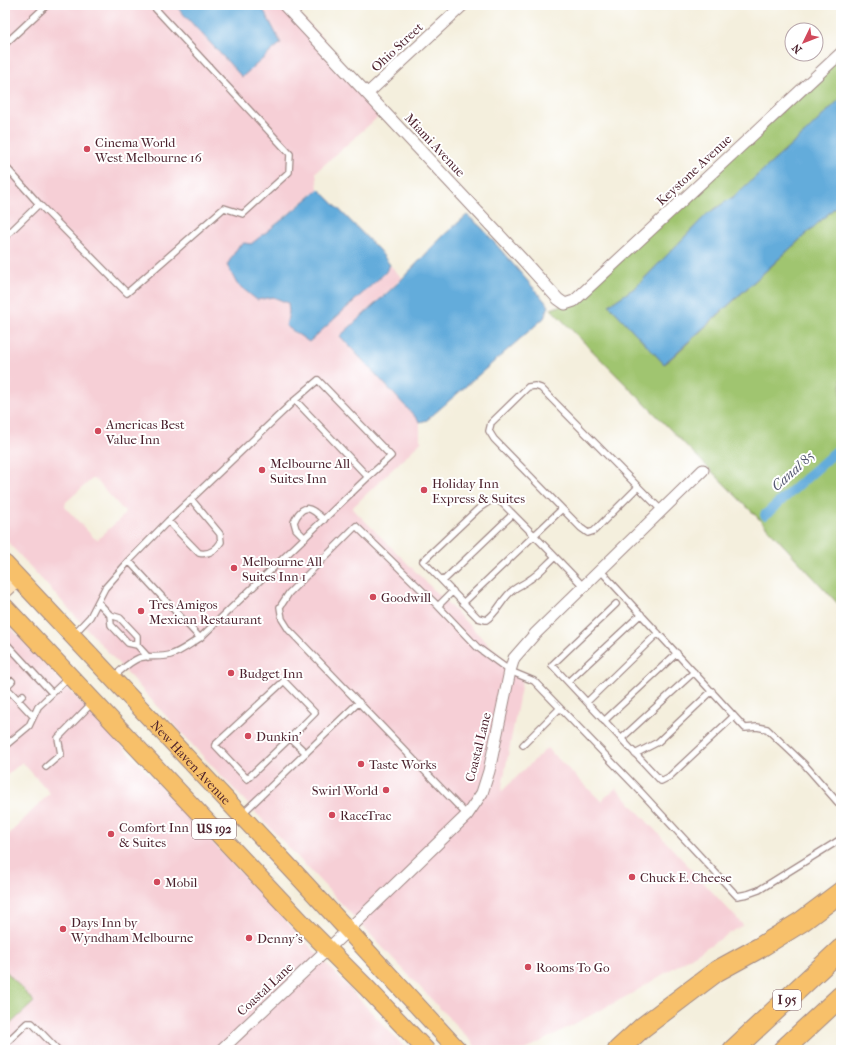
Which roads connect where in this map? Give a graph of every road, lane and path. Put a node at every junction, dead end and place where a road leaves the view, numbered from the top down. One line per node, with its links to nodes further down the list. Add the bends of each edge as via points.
1 (47, 5): 5 (lane)
2 (152, 5): 9 (lane, via 290,154 289,172 243,214 224,208 127,293)
3 (284, 5): 7 (street, Miami Avenue)
4 (463, 5): 7 (street, Ohio Street)
5 (5, 44)
6 (841, 53): 11 (street, Keystone Avenue, via 574,302)
7 (368, 93): 11 (street, Miami Avenue, via 558,300)
8 (5, 166): 9 (lane)
9 (39, 204): 10 (lane)
10 (5, 237)
11 (565, 304)
12 (295, 400): 14 (lane); 14 (lane, via 318,380 391,456); 16 (lane)
13 (703, 470): 18 (street, Coastal Lane)
14 (368, 477): 20 (lane)
15 (638, 487): 17 (lane, via 594,531 588,533); 17 (lane, via 541,388 528,387 491,423 489,431); 18 (lane)
16 (191, 499): 21 (lane); 21 (lane, via 220,534 221,542 218,547 208,554 199,553)
17 (562, 509): 22 (lane)
18 (661, 510): 27 (street, Coastal Lane)
19 (513, 514): 22 (lane); 29 (lane); 29 (lane, via 502,502 490,501 478,509 423,561)
20 (324, 520): 23 (lane); 23 (lane, via 314,510 304,510 298,514 294,522 296,529)
21 (168, 521): 25 (lane)
22 (535, 535): 24 (lane); 34 (lane)
23 (305, 538): 42 (lane)
24 (555, 557): 30 (lane); 34 (lane, via 531,580 513,590 486,620 478,618)
25 (129, 561): 33 (lane, via 105,588); 42 (lane)
26 (5, 564): 28 (main road, New Haven Avenue / US 192)
27 (600, 570): 30 (street, Coastal Lane); 38 (lane)
28 (18, 578): 31 (main road); 41 (main road, New Haven Avenue / US 192)
29 (443, 581): 32 (lane)
30 (583, 586): 47 (street, Coastal Lane, via 534,634 514,658)
31 (5, 590)
32 (452, 592): 34 (lane); 36 (lane)
33 (98, 602): 39 (lane); 41 (lane, via 90,617)
34 (463, 603)
35 (616, 604): 52 (lane, via 552,665)
36 (438, 606): 47 (lane, via 477,647); 59 (lane, via 356,526 289,592 280,607 282,619 289,630)
37 (5, 607): 49 (main road, US 192)
38 (641, 614): 40 (lane); 52 (lane)
39 (110, 615): 44 (lane, via 111,625 128,643); 44 (lane, via 120,618 137,636)
40 (658, 633): 45 (lane); 60 (lane)
41 (73, 635): 50 (main road, New Haven Avenue / US 192)
42 (200, 638): 46 (lane, via 178,652 158,658)
43 (5, 642): 55 (lane, via 14,656)
44 (136, 645): 46 (lane)
45 (677, 653): 48 (lane); 64 (lane)
46 (148, 657): 50 (lane, via 129,663)
47 (510, 671): 61 (lane, via 534,681); 74 (street, Coastal Lane, via 489,771 482,792)
48 (694, 672): 54 (lane); 66 (lane)
49 (70, 676): 55 (lane); 58 (main road, US 192)
50 (112, 678): 73 (main road, New Haven Avenue / US 192)
51 (12, 682): 53 (lane)
52 (568, 682): 60 (lane)
53 (5, 687): 57 (lane)
54 (712, 692): 63 (lane); 70 (lane, via 658,742)
55 (52, 693): 62 (lane, via 38,707)
56 (23, 695): 57 (lane)
57 (18, 700): 62 (lane)
58 (94, 701): 71 (lane, via 58,738 61,754); 78 (main road, US 192)
59 (359, 702): 69 (lane); 74 (lane)
60 (587, 702): 64 (lane)
61 (560, 708): 67 (lane); 75 (lane, via 737,896 759,890)
62 (34, 716): 68 (lane, via 29,726)
63 (734, 716): 70 (lane, via 669,777 661,781); 72 (lane, via 746,728 757,726 767,729 804,764)
64 (604, 721): 66 (lane)
65 (290, 738): 65 (lane, via 315,713 284,681 215,745 247,779); 69 (lane)
66 (621, 739): 70 (lane)
67 (522, 745)
68 (5, 746)
69 (306, 753): 73 (lane)
70 (635, 754)
71 (46, 767)
72 (841, 806)
73 (241, 815): 77 (main road, New Haven Avenue / US 192)
74 (467, 816): 77 (street, Coastal Lane)
75 (841, 839)
76 (841, 892): 86 (highway, via 765,945 717,971 643,1027)
77 (348, 930): 78 (street, Coastal Lane); 85 (main road, New Haven Avenue / US 192)
78 (328, 949): 83 (street, Coastal Lane); 84 (main road, US 192)
79 (841, 949): 87 (highway, I 95)
80 (841, 996): 88 (highway, I 95)
81 (5, 1044): 82 (lane, via 27,1023 32,1023)
82 (58, 1050)
83 (221, 1050)
84 (426, 1050)
85 (458, 1050)
86 (618, 1050)
87 (733, 1050)
88 (783, 1050)

